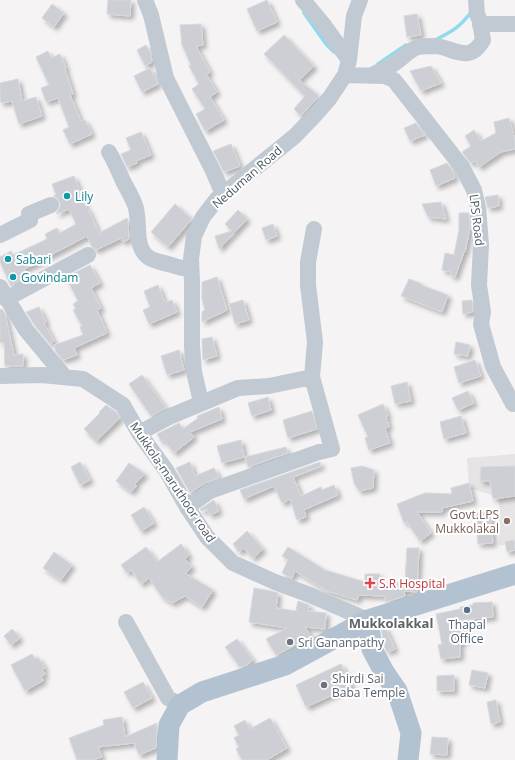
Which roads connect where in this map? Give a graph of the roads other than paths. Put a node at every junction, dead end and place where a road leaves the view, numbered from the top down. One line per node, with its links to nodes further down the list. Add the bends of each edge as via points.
1 (145, 0): 10 (street, via 166,78)
2 (303, 0): 7 (street, via 323,24)
3 (360, 0): 7 (street, via 354,16)
4 (476, 0): 6 (street)
5 (515, 24): 6 (street)
6 (480, 25): 8 (street, via 483,40 480,46 470,53 463,54 436,46 418,47)
7 (343, 74): 8 (street, LPS Road); 10 (street, Neduman Road, via 316,114 295,136)
8 (370, 76): 21 (street, LPS Road, via 385,76 394,80 458,162 472,186 478,207 481,245 479,285 484,312 482,324 493,366)
9 (109, 152): 15 (street, via 135,205 139,239 144,253 156,261 185,269)
10 (223, 194): 15 (street, Neduman Road, via 203,217 194,236)
11 (51, 205): 13 (street, via 29,214 30,220)
12 (314, 229): 19 (street, via 308,262 308,286 315,342)
13 (0, 236)
14 (88, 255): 16 (street)
15 (191, 268): 20 (street, Neduman Road, via 194,366)
16 (3, 293): 18 (street, via 26,330)
17 (0, 376): 18 (street, Mukkola-maruthoor road)
18 (66, 377): 22 (street, Mukkola-maruthoor road, via 84,379 123,405)
19 (312, 377): 20 (street, via 269,386 238,388); 23 (street, via 332,449 210,491)
20 (202, 402): 22 (street)
21 (514, 405)
22 (139, 433): 23 (street, Mukkola-maruthoor road, via 166,470)
23 (186, 507): 25 (street, Mukkola-maruthoor road, via 207,537 233,563)
24 (515, 574): 25 (main road)
25 (368, 620): 27 (main road, via 285,665 202,692); 29 (main road, via 372,649 397,691 411,733)
26 (126, 622): 27 (street, via 168,698)
27 (180, 705): 28 (main road, via 169,725)
28 (167, 760)
29 (408, 760)

